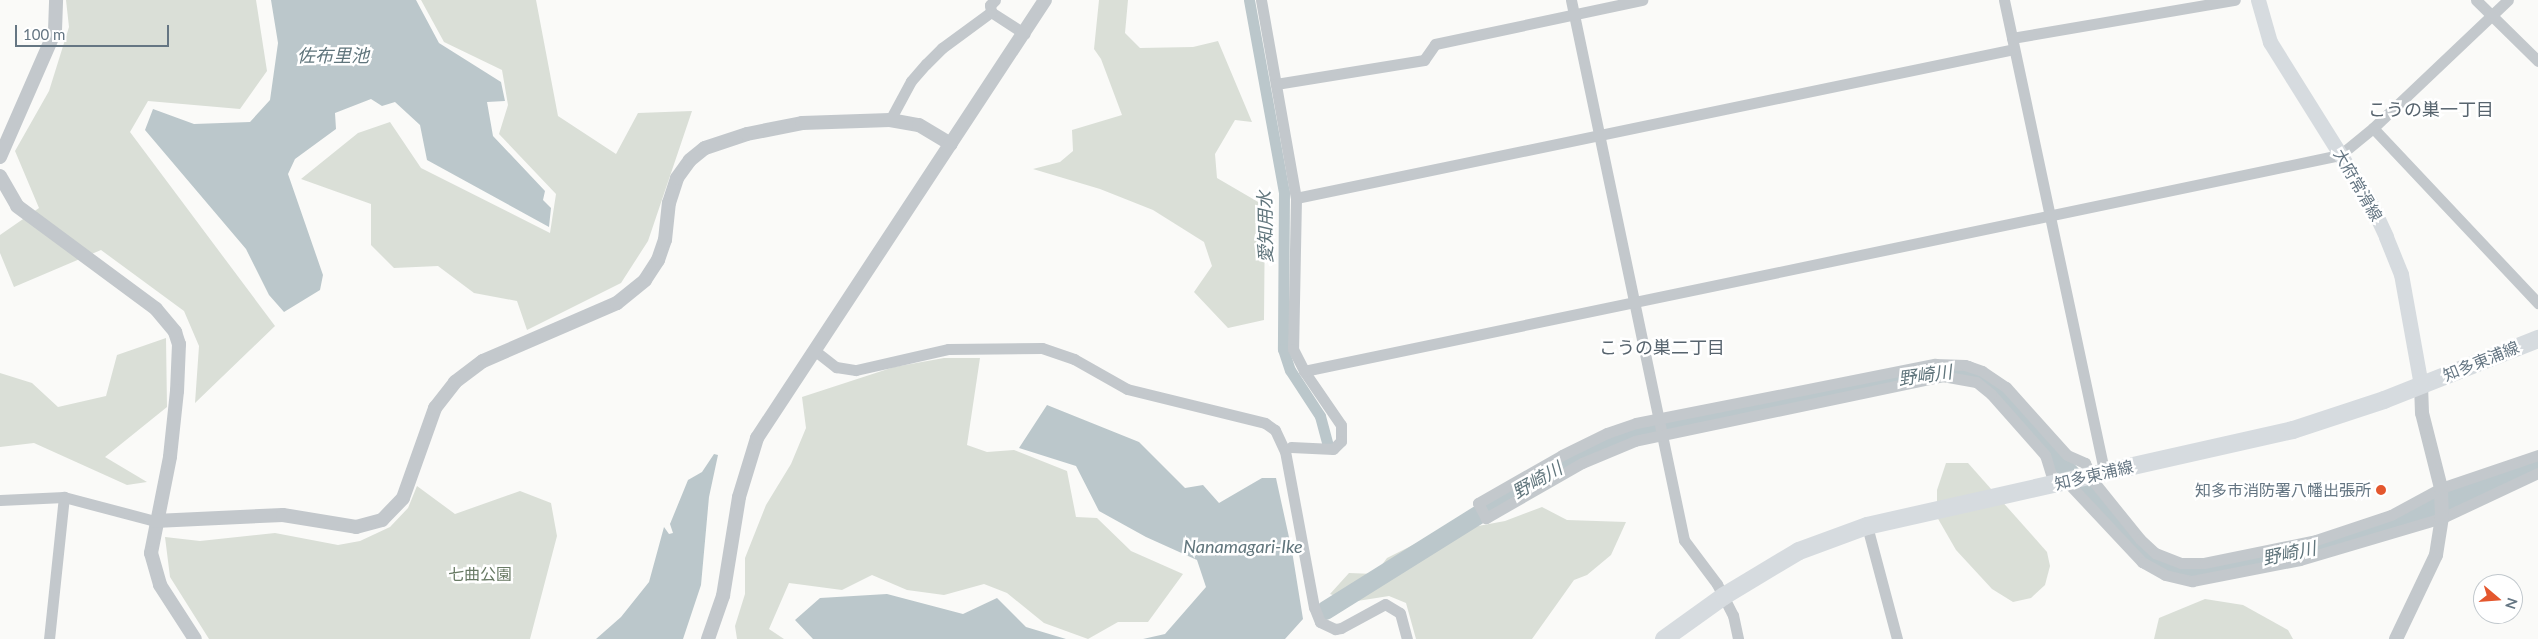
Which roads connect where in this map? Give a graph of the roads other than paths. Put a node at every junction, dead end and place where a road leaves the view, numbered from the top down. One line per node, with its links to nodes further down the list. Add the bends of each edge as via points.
1 (56, 0): 24 (street, via 52,38 6,136)
2 (996, 0): 12 (street, via 990,5)
3 (1045, 0): 15 (street)
4 (1261, 0): 18 (street)
5 (1571, 0): 13 (street)
6 (1642, 0): 13 (street)
7 (2004, 0): 16 (street)
8 (2235, 0): 16 (street)
9 (2258, 0): 23 (main road, 大府常滑線, via 2270,42)
10 (2476, 0): 14 (street)
11 (2508, 0): 14 (street)
12 (991, 12): 15 (street); 19 (street, via 926,64 911,81)
13 (1574, 14): 18 (street, via 1435,44 1424,60); 21 (street)
14 (2493, 16): 17 (street); 20 (street)
15 (1025, 34): 22 (street)
16 (2013, 43): 21 (street); 27 (street)
17 (2538, 61)
18 (1276, 84): 26 (street)
19 (890, 120): 22 (street, via 919,125); 44 (street, via 802,123 747,134 698,152 677,178 669,203 665,240 658,260 645,280 617,303 483,361 455,382 435,408 404,498 382,520 356,527 283,515)
20 (2373, 128): 23 (street); 29 (street)
21 (1598, 137): 26 (street); 28 (street)
22 (951, 144): 31 (street)
23 (2340, 155): 27 (street); 33 (main road, 大府常滑線, via 2370,202 2401,274)
24 (0, 157)
25 (0, 176): 44 (street, via 17,206 156,309 174,332 179,344 177,391 170,457)
26 (1296, 198): 32 (street, via 1292,338)
27 (2048, 215): 28 (street); 39 (street)
28 (1634, 301): 32 (street); 34 (street)
29 (2538, 303)
30 (2538, 339): 33 (main road, 知多東浦線)
31 (814, 350): 49 (street, via 773,410 754,446 739,497 723,596); 50 (street, via 845,370 948,350 1042,348 1074,359 1127,389 1265,423 1274,430 1285,451 1314,607 1320,622 1335,629 1341,628 1385,604 1400,613)
32 (1304, 371): 36 (street, via 1341,425 1342,441 1333,449)
33 (2421, 385): 39 (main road, 知多東浦線, via 2293,430); 40 (street, via 2422,413)
34 (1659, 420): 35 (street); 35 (street, via 1596,438 1478,504 1486,518 1601,454); 39 (street, via 1918,367 1965,365 1982,371 2006,387 2066,456 2085,464)
35 (1663, 436): 39 (street, via 1954,376 1976,382 1991,394 2046,455); 46 (street, via 1684,540)
36 (1291, 447)
37 (2538, 455): 40 (street)
38 (2538, 473): 43 (street)
39 (2077, 479): 40 (street, via 2155,553 2181,564 2204,563 2316,540 2391,515); 43 (street, via 2142,562 2165,575 2192,580 2300,560); 45 (main road, 知多東浦線)
40 (2442, 491): 43 (street)
41 (64, 498): 42 (street); 44 (street); 47 (street)
42 (0, 500)
43 (2442, 513): 54 (street, via 2436,555)
44 (155, 521): 48 (street, via 151,553 156,576)
45 (1867, 526): 46 (main road, 知多東浦線, via 1799,551); 53 (street)
46 (1724, 596): 51 (main road, 知多東浦線); 52 (street, via 1733,614)
47 (49, 639)
48 (195, 639)
49 (708, 639)
50 (1407, 639)
51 (1664, 639)
52 (1738, 639)
53 (1897, 639)
54 (2396, 639)

